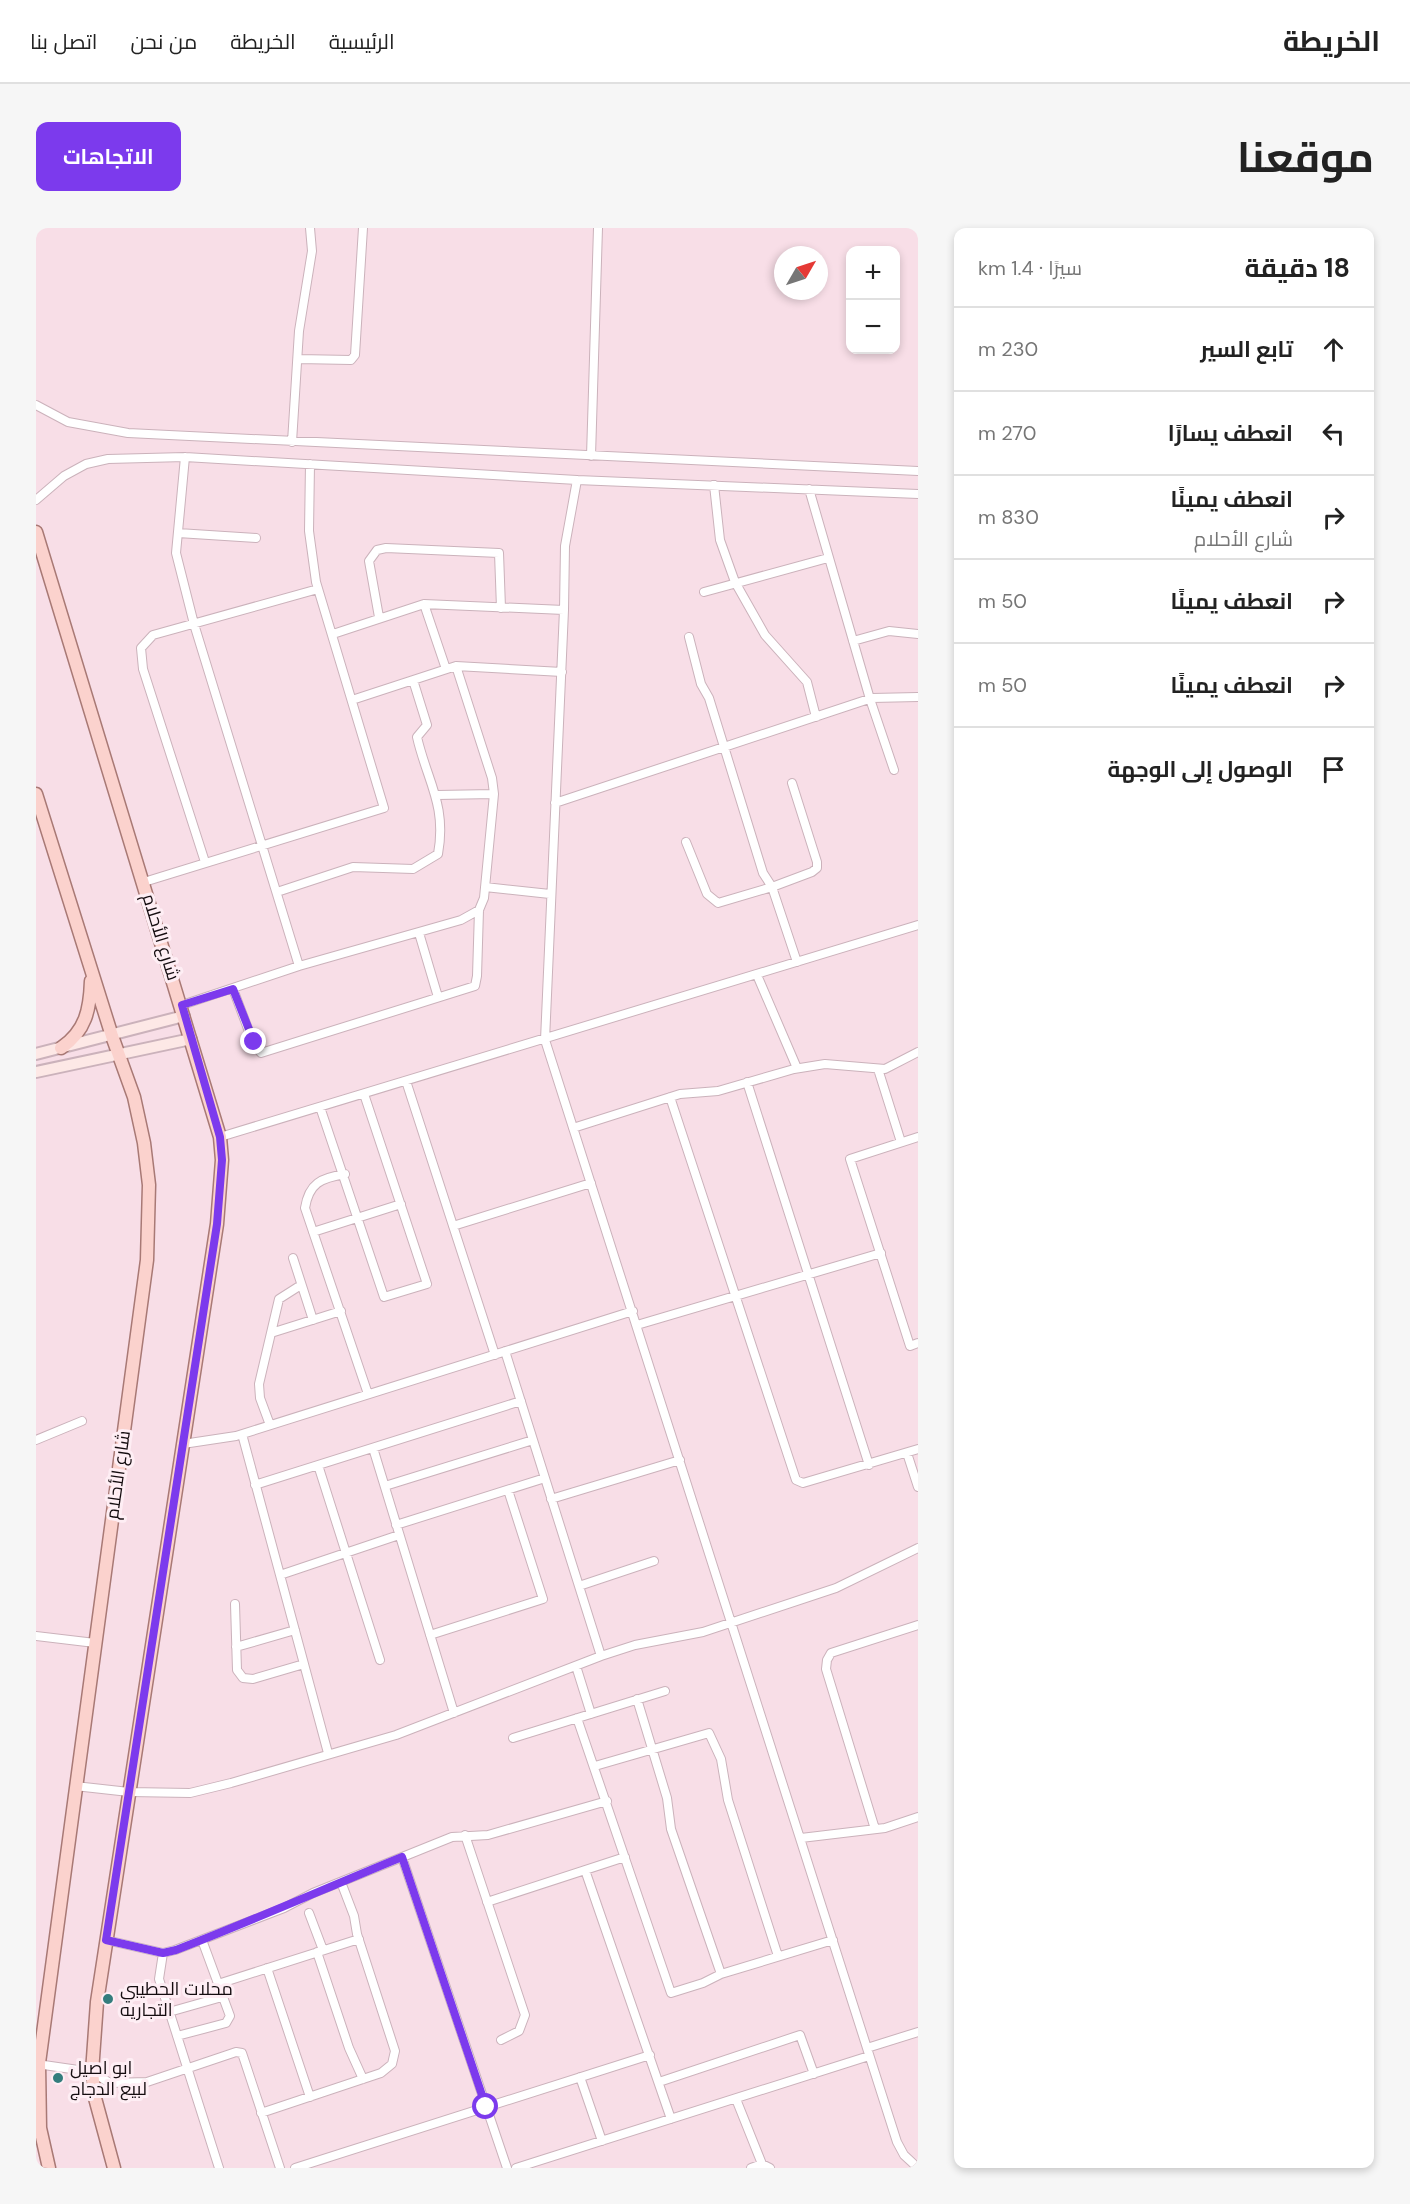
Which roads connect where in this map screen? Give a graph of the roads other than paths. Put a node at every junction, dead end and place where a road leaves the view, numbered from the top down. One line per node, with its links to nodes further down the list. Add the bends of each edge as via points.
1 (310, 228): 4 (street, via 312,251)
2 (363, 228): 4 (street, via 356,356 351,360)
3 (598, 228): 7 (street)
4 (298, 359): 6 (street)
5 (36, 405): 6 (street, via 68,422 128,433)
6 (292, 442): 7 (street)
7 (591, 456): 10 (street)
8 (185, 457): 9 (street); 15 (street, via 108,459 86,464 64,476); 17 (street)
9 (310, 464): 11 (street); 21 (street, via 309,531)
10 (918, 471)
11 (577, 480): 12 (street); 25 (street, via 565,546)
12 (714, 485): 13 (street); 20 (street, via 720,540)
13 (808, 489): 14 (street); 19 (street)
14 (918, 494)
15 (36, 500)
16 (36, 532): 50 (main road, شارع الأحلام)
17 (178, 533): 18 (street); 27 (street, via 176,553)
18 (256, 538)
19 (828, 558): 20 (street); 31 (street)
20 (735, 582): 22 (street); 39 (street, via 765,635 807,682)
21 (318, 589): 27 (street); 28 (street)
22 (704, 592)
23 (424, 604): 24 (street); 26 (street); 33 (street)
24 (501, 608): 25 (street); 26 (street, via 500,554 386,548 377,550 369,561)
25 (564, 610): 34 (street)
26 (379, 617): 28 (street)
27 (194, 624): 48 (street); 49 (street, via 153,635 141,648 141,660)
28 (333, 634): 38 (street)
29 (918, 634): 31 (street, via 889,631)
30 (689, 637): 40 (street, via 700,684 709,698)
31 (853, 641): 37 (street)
32 (456, 666): 33 (street); 34 (street); 44 (street)
33 (446, 669): 35 (street)
34 (562, 672): 46 (street)
35 (413, 680): 38 (street); 45 (street, via 427,725 417,737)
36 (918, 697): 37 (street)
37 (870, 699): 39 (street); 41 (street)
38 (352, 700): 48 (street, via 384,808)
39 (816, 717): 40 (street)
40 (723, 748): 46 (street); 52 (street, via 763,873)
41 (894, 770)
42 (792, 783): 52 (street, via 817,868)
43 (36, 794): 60 (main road, شارع الأحلام)
44 (494, 794): 45 (street); 51 (street)
45 (437, 795): 53 (street, via 442,831 434,859 413,869 353,867)
46 (555, 803): 54 (street)
47 (686, 842): 52 (street, via 712,900 718,903)
48 (262, 844): 49 (street); 53 (street)
49 (205, 862): 50 (street)
50 (144, 882): 64 (main road, شارع الأحلام)
51 (485, 887): 54 (street); 55 (street)
52 (772, 887): 58 (street)
53 (277, 892): 59 (street)
54 (550, 894): 67 (street)
55 (479, 910): 57 (street); 63 (street, via 475,986)
56 (918, 925): 58 (street)
57 (419, 933): 59 (street); 63 (street)
58 (797, 962): 61 (street)
59 (299, 966): 62 (street)
60 (92, 971): 65 (main road, شارع الأحلام); 68 (main road, via 87,1018 77,1035)
61 (757, 975): 67 (street); 72 (street)
62 (233, 989): 63 (street, via 261,1053); 64 (street)
63 (438, 998)
64 (183, 1011): 65 (main road); 66 (main road, شارع الأحلام)
65 (112, 1036): 68 (main road); 71 (main road, شارع الأحلام)
66 (191, 1039): 71 (main road); 81 (main road, شارع الأحلام)
67 (545, 1040): 75 (street); 80 (street)
68 (62, 1048): 70 (main road)
69 (918, 1052): 73 (street)
70 (36, 1054)
71 (118, 1054): 74 (main road); 136 (main road, شارع الأحلام, via 134,1097 144,1143 149,1185 147,1260)
72 (797, 1068): 73 (street, via 825,1064); 76 (street)
73 (878, 1069): 83 (street)
74 (36, 1072)
75 (406, 1081): 77 (street); 88 (street)
76 (747, 1082): 78 (street, via 718,1091); 92 (street)
77 (364, 1094): 79 (street); 86 (street)
78 (670, 1097): 80 (street); 94 (street)
79 (320, 1107): 81 (street); 84 (street)
80 (573, 1128): 85 (street)
81 (220, 1137): 110 (main road, شارع الأحلام, via 222,1170 217,1224)
82 (918, 1137): 83 (street)
83 (901, 1142): 90 (street, via 850,1159)
84 (345, 1174): 87 (street); 89 (street, via 328,1177 308,1193 305,1208)
85 (591, 1183): 88 (street); 96 (street)
86 (401, 1204): 87 (street); 87 (street, via 427,1284 384,1296)
87 (359, 1217): 89 (street)
88 (453, 1226): 102 (street)
89 (313, 1232): 95 (street)
90 (880, 1253): 92 (street); 100 (street, via 910,1346)
91 (293, 1258): 93 (street)
92 (808, 1275): 94 (street); 115 (street)
93 (301, 1285): 97 (street); 99 (street, via 279,1299)
94 (734, 1296): 98 (street); 115 (street, via 796,1480 803,1483)
95 (341, 1311): 97 (street); 103 (street)
96 (633, 1311): 98 (street); 101 (street)
97 (313, 1320): 99 (street)
98 (637, 1325): 114 (street)
99 (271, 1333): 106 (street, via 258,1384)
100 (918, 1343)
101 (505, 1351): 102 (street); 104 (street)
102 (495, 1354): 103 (street)
103 (368, 1394): 106 (street)
104 (521, 1401): 109 (street); 111 (street)
105 (82, 1421): 108 (street)
106 (270, 1425): 107 (street)
107 (242, 1434): 110 (street); 118 (street)
108 (36, 1440)
109 (533, 1440): 117 (street); 119 (street)
110 (183, 1444): 152 (main road, شارع الأحلام)
111 (373, 1448): 116 (street); 119 (street)
112 (918, 1449): 113 (street)
113 (907, 1453): 115 (street); 120 (street)
114 (680, 1460): 122 (street); 131 (street)
115 (869, 1465)
116 (318, 1466): 118 (street); 126 (street)
117 (545, 1478): 121 (street); 122 (street)
118 (255, 1485): 128 (street)
119 (385, 1486): 123 (street)
120 (918, 1487)
121 (508, 1490): 123 (street); 134 (street, via 543,1599)
122 (551, 1499): 129 (street)
123 (396, 1525): 124 (street)
124 (399, 1535): 126 (street); 134 (street)
125 (918, 1548): 131 (street, via 836,1588)
126 (346, 1553): 128 (street); 139 (street)
127 (654, 1562): 129 (street)
128 (280, 1575): 133 (street)
129 (579, 1586): 138 (street)
130 (235, 1604): 137 (street)
131 (732, 1621): 138 (street, via 703,1632); 157 (street)
132 (918, 1625): 155 (street, via 831,1653 827,1660 826,1669)
133 (295, 1630): 137 (street); 140 (street)
134 (430, 1635): 144 (street)
135 (36, 1636): 136 (street)
136 (95, 1643): 151 (main road, شارع الأحلام)
137 (236, 1647): 140 (street, via 237,1670 243,1678 253,1679)
138 (601, 1656): 141 (street)
139 (380, 1660)
140 (304, 1664): 149 (street)
141 (576, 1666): 144 (street); 145 (street)
142 (665, 1691): 143 (street)
143 (637, 1699): 145 (street); 148 (street)
144 (453, 1713): 149 (street, via 396,1735)
145 (591, 1714): 146 (street)
146 (577, 1718): 147 (street); 150 (street)
147 (513, 1738)
148 (650, 1750): 150 (street); 170 (street, via 709,1732 721,1759 728,1800); 172 (street, via 667,1798 671,1829)
149 (328, 1753): 152 (street, via 190,1792)
150 (595, 1766): 153 (street)
151 (75, 1786): 152 (street); 181 (main road, شارع الأحلام)
152 (129, 1792): 165 (main road, شارع الأحلام)
153 (607, 1801): 156 (street, via 488,1835); 159 (street)
154 (918, 1816): 155 (street)
155 (874, 1829): 157 (street)
156 (465, 1835): 158 (street); 162 (street)
157 (801, 1838): 167 (street)
158 (402, 1857): 161 (street); 190 (street)
159 (625, 1857): 160 (street); 172 (street, via 671,1993)
160 (585, 1870): 162 (street); 180 (street)
161 (341, 1882): 164 (street); 166 (street)
162 (487, 1902): 178 (street, via 525,2015 519,2031)
163 (309, 1913): 168 (street)
164 (358, 1939): 168 (street); 186 (street, via 395,2051 392,2064)
165 (106, 1940): 169 (street); 183 (main road, شارع الأحلام)
166 (202, 1940): 169 (street); 173 (street)
167 (833, 1940): 170 (street); 179 (street)
168 (320, 1951): 171 (street); 186 (street, via 349,2048)
169 (163, 1953): 175 (street, via 159,1979)
170 (778, 1956): 172 (street)
171 (267, 1968): 173 (street); 188 (street)
172 (721, 1974)
173 (218, 1984): 174 (street)
174 (222, 1996): 175 (street); 177 (street, via 230,2016 226,2023)
175 (169, 2012): 177 (street)
176 (918, 2032): 179 (street)
177 (177, 2036): 182 (street)
178 (501, 2040)
179 (868, 2052): 184 (street); 196 (street, via 897,2142)
180 (650, 2055): 185 (street); 187 (street)
181 (38, 2064): 183 (street); 193 (main road, شارع الأحلام)
182 (188, 2069): 183 (street, via 147,2082 110,2083); 191 (street, via 242,2053); 199 (street)
183 (92, 2072): 198 (main road, شارع الأحلام)
184 (814, 2074): 187 (street, via 800,2035); 189 (street)
185 (580, 2077): 190 (street); 194 (street)
186 (363, 2079): 188 (street)
187 (659, 2082): 192 (street)
188 (310, 2097): 191 (street)
189 (736, 2099): 192 (street); 195 (street)
190 (486, 2107): 201 (street); 202 (street)
191 (261, 2113): 200 (street)
192 (671, 2119): 194 (street)
193 (38, 2128): 197 (main road, شارع الأحلام)
194 (602, 2141): 203 (street)
195 (766, 2166): 204 (street)
196 (915, 2167)
197 (49, 2168)
198 (114, 2168)
199 (219, 2168)
200 (280, 2168)
201 (295, 2168)
202 (507, 2168)
203 (516, 2168)
204 (751, 2168)

